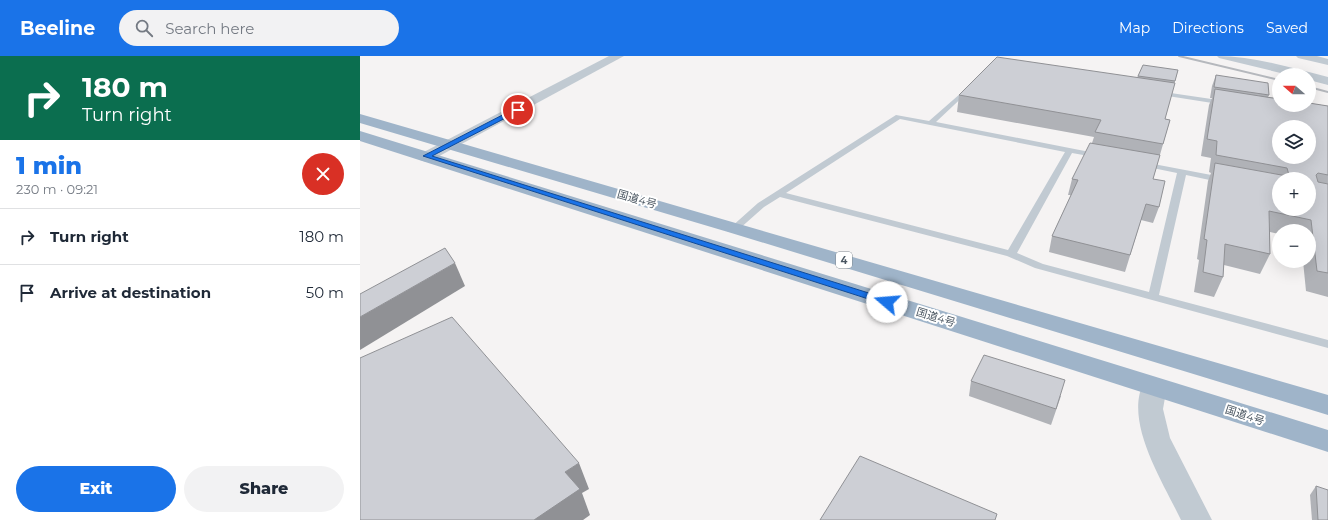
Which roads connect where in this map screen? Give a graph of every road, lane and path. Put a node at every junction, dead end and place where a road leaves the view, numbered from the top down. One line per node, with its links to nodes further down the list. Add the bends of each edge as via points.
1 (618, 56): 14 (street)
2 (1223, 56): 5 (street)
3 (1302, 56): 4 (street)
4 (1328, 62)
5 (1274, 68)
6 (1316, 78): 7 (street)
7 (1328, 81)
8 (975, 83): 12 (lane)
9 (1148, 92): 10 (lane)
10 (1234, 105)
11 (360, 118): 14 (highway, 国道4号 / 4)
12 (931, 123): 15 (lane); 21 (lane, via 899,117)
13 (360, 136): 16 (highway, 国道4号)
14 (452, 144): 16 (street); 22 (highway, 国道4号 / 4)
15 (1070, 150): 17 (lane); 23 (lane)
16 (426, 156): 26 (highway, 国道4号)
17 (1107, 157)
18 (1137, 163): 19 (lane)
19 (1182, 172): 20 (lane); 24 (lane)
20 (1234, 182)
21 (778, 194): 22 (lane); 23 (lane)
22 (735, 228): 27 (highway, 国道4号 / 4)
23 (1011, 254): 24 (lane, via 1039,266)
24 (1153, 297): 25 (lane)
25 (1328, 344)
26 (1154, 386): 28 (highway, 国道4号); 29 (street, via 1150,409 1156,438)
27 (1328, 405)
28 (1328, 441)
29 (1197, 520)

